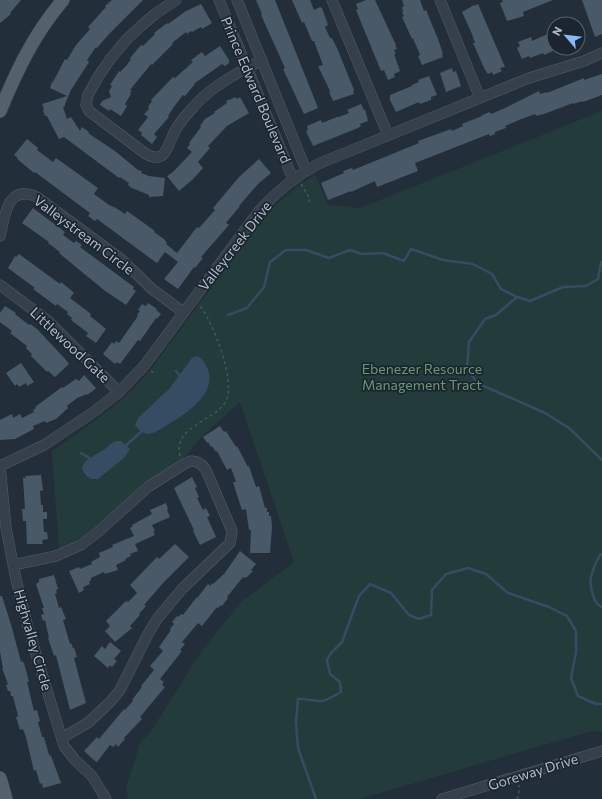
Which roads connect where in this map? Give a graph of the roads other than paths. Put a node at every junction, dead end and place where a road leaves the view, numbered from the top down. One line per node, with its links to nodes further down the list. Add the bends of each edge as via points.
1 (63, 0): 11 (main road, via 26,53)
2 (176, 0): 9 (street, via 141,26 111,58 88,95 86,105 89,112 146,154 152,157 160,156 198,101 218,84)
3 (219, 0): 9 (street, Prince Edward Boulevard)
4 (237, 0): 8 (street, Prince Edward Boulevard)
5 (332, 0): 12 (street)
6 (440, 0): 10 (street)
7 (602, 53): 10 (street, Valleycreek Drive, via 528,78)
8 (262, 60): 9 (street); 13 (street, Prince Edward Boulevard)
9 (246, 68): 14 (street, Prince Edward Boulevard)
10 (480, 98): 12 (street, Valleycreek Drive)
11 (0, 111)
12 (388, 135): 13 (street, Valleycreek Drive)
13 (306, 170): 14 (street, Valleycreek Drive)
14 (297, 181): 17 (street, Valleycreek Drive, via 276,194 259,211)
15 (0, 236): 17 (street, Valleystream Circle, via 10,201 21,194 33,195 122,260 152,289)
16 (0, 285): 18 (street, Littlewood Gate, via 48,321)
17 (183, 312): 18 (street, Valleycreek Drive, via 144,366)
18 (119, 392): 19 (street, Valleycreek Drive, via 44,445)
19 (0, 466): 20 (street, Highvalley Circle, via 6,528)
20 (13, 565): 21 (street, Highvalley Circle, via 28,628); 21 (street, via 56,556 81,545 148,487 191,461 202,465 206,470 232,532 230,543 182,589 157,619 120,690 89,722)
21 (62, 738): 25 (street, Highvalley Circle, via 68,752 92,776)
22 (602, 751): 26 (street, Goreway Drive)
23 (0, 778): 24 (main road)
24 (6, 799)
25 (106, 799)
26 (442, 799)

